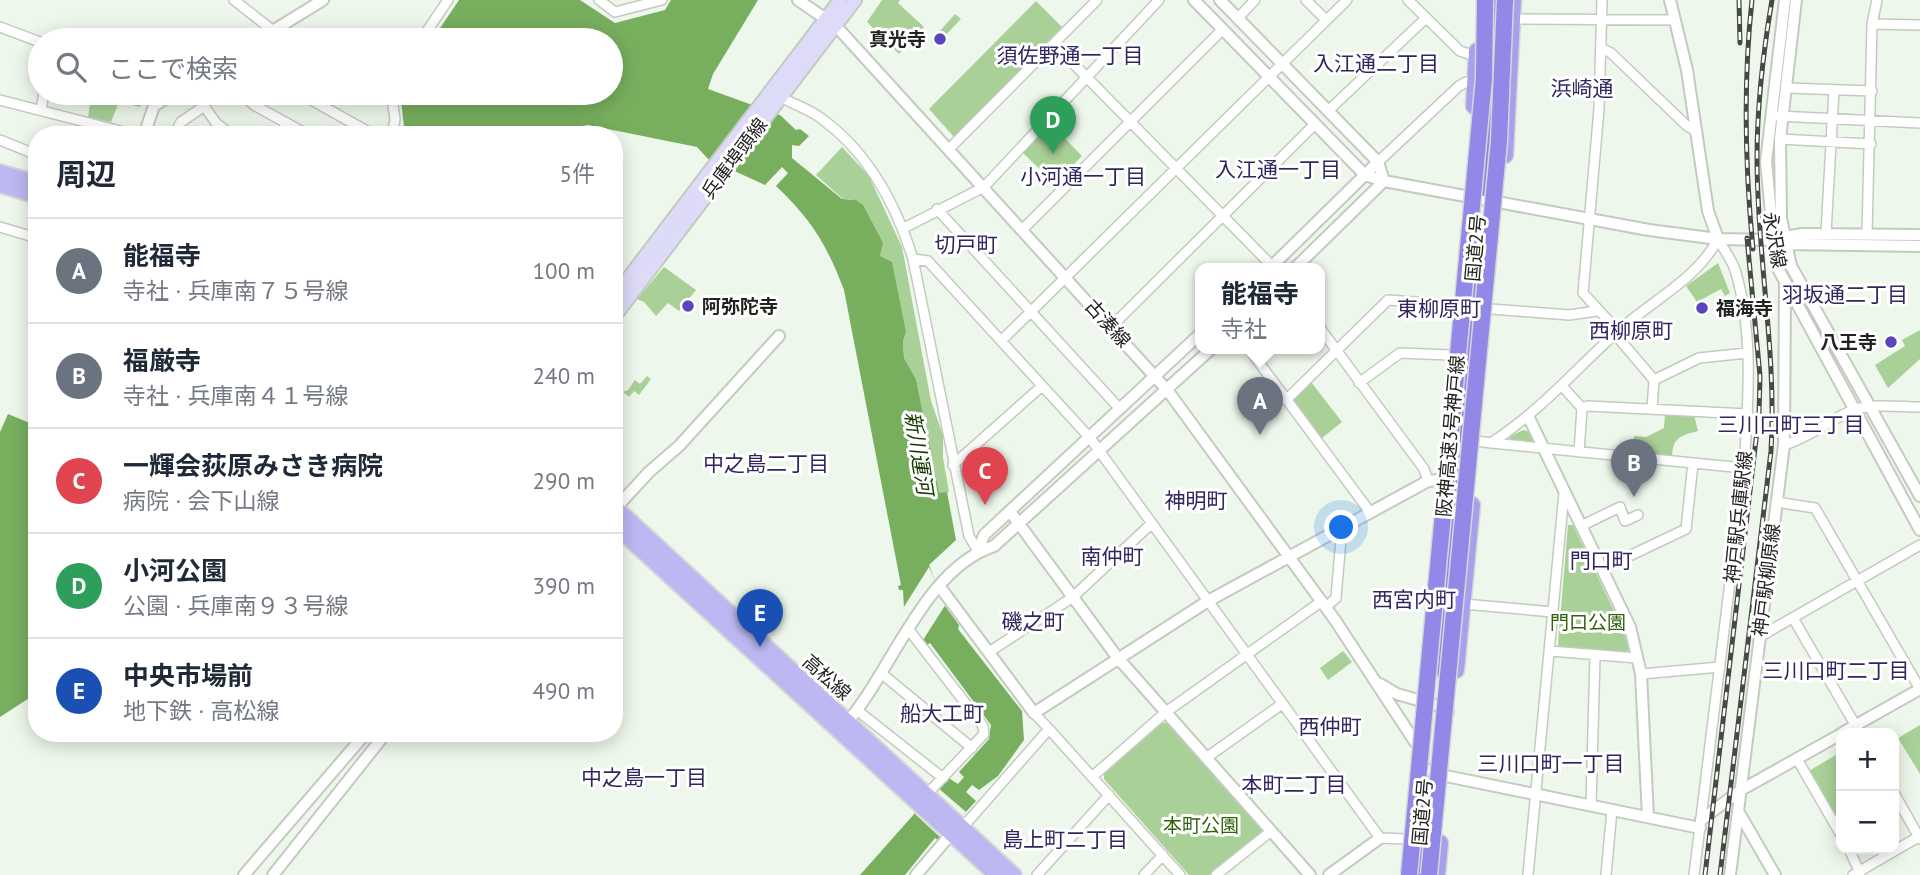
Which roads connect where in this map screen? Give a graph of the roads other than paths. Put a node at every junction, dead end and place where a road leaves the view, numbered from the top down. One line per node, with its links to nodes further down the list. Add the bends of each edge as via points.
1 (234, 0): 35 (street)
2 (323, 0): 36 (street)
3 (448, 0): 37 (street)
4 (599, 0): 5 (street, via 615,12)
5 (662, 0)
6 (797, 0): 31 (street, 古湊線)
7 (841, 0): 31 (main road, 兵庫埠頭線)
8 (855, 0): 31 (main road, 兵庫埠頭線)
9 (1097, 0): 40 (street)
10 (1159, 0): 44 (street)
11 (1194, 0): 38 (street)
12 (1220, 0): 25 (street)
13 (1255, 0): 25 (street)
14 (1306, 0): 29 (street)
15 (1347, 0): 29 (street)
16 (1408, 0): 26 (street)
17 (1477, 0): 42 (highway, 国道2号)
18 (1513, 0): 28 (highway, 国道2号)
19 (1602, 0): 27 (street)
20 (1671, 0): 30 (street, 神戸駅兵庫駅線)
21 (1785, 0): 60 (street, 永沢線)
22 (1796, 0): 47 (street, 永沢線)
23 (1877, 0): 32 (street)
24 (1495, 2): 114 (highway, 阪神高速3号神戸線, bridge, via 1494,81 1484,188); 194 (highway, 阪神高速3号神戸線, bridge, via 1499,141)
25 (1238, 18): 43 (street)
26 (1426, 18): 42 (street, via 1460,51); 59 (street)
27 (1604, 18): 28 (street); 30 (street); 41 (street)
28 (1513, 19): 92 (highway, 国道2号)
29 (1326, 20): 43 (street)
30 (1674, 20): 75 (street, 神戸駅兵庫駅線)
31 (832, 22): 50 (main road, 兵庫埠頭線); 80 (street, 古湊線)
32 (1872, 24): 33 (street); 49 (street)
33 (1920, 25)
34 (0, 27): 39 (street)
35 (268, 28)
36 (277, 28)
37 (429, 28)
38 (1223, 29): 45 (street); 63 (street)
39 (28, 38)
40 (1054, 44): 44 (street); 80 (street)
41 (1603, 49): 75 (street); 95 (street)
42 (1477, 57): 46 (highway, 国道2号)
43 (1283, 63): 45 (street); 59 (street)
44 (1088, 76): 63 (street); 89 (street)
45 (1269, 77): 66 (street); 83 (street)
46 (1475, 84): 82 (street, via 1459,86); 91 (highway, 国道2号)
47 (1787, 88): 48 (street); 60 (street, 永沢線)
48 (1834, 90): 49 (street); 61 (street)
49 (1872, 91): 62 (street)
50 (772, 98): 97 (street, via 822,118 872,165); 113 (main road, 兵庫埠頭線)
51 (0, 100): 58 (street)
52 (42, 105): 58 (street)
53 (156, 105): 68 (street)
54 (254, 105): 65 (street)
55 (320, 105): 73 (street)
56 (392, 105): 74 (street)
57 (203, 107): 69 (street); 70 (street)
58 (41, 110): 67 (street)
59 (1329, 110): 82 (street)
60 (1777, 116): 61 (street); 76 (street, 永沢線); 104 (street, 永沢線, via 1766,162)
61 (1832, 118): 62 (street); 78 (street)
62 (1871, 120): 64 (street); 79 (street)
63 (1133, 122): 83 (street); 98 (street)
64 (1920, 122)
65 (287, 123): 71 (street); 72 (street)
66 (1315, 124): 85 (street); 94 (street)
67 (102, 126)
68 (147, 126)
69 (179, 126)
70 (220, 126)
71 (285, 126)
72 (292, 126)
73 (358, 126)
74 (394, 126)
75 (1697, 132): 103 (street, 神戸駅兵庫駅線, via 1708,211)
76 (1780, 139): 78 (street); 105 (street, 永沢線, via 1781,218)
77 (0, 140): 81 (street)
78 (1831, 142): 79 (street); 99 (street)
79 (1871, 144): 100 (street)
80 (948, 149): 89 (street, 古湊線)
81 (28, 151)
82 (1378, 162): 85 (street); 87 (street)
83 (1175, 169): 94 (street); 111 (street)
84 (0, 172): 86 (main road)
85 (1365, 175): 87 (street); 109 (street)
86 (28, 180)
87 (1384, 181): 91 (street); 110 (street)
88 (0, 185): 90 (main road)
89 (984, 187): 93 (street); 98 (street, 古湊線)
90 (28, 194)
91 (1465, 196): 92 (street); 114 (highway, 国道2号)
92 (1494, 201): 95 (street); 115 (highway, 国道2号); 194 (highway, bridge, via 1469,342 1444,605)
93 (937, 209): 97 (street); 117 (street)
94 (1224, 217): 108 (street); 118 (street)
95 (1589, 219): 103 (street); 116 (street, via 1583,293)
96 (0, 227): 101 (street)
97 (904, 228): 107 (street)
98 (1023, 229): 111 (street, 古湊線)
99 (1826, 233): 100 (street); 105 (street)
100 (1867, 234): 102 (street)
101 (28, 235)
102 (1920, 235)
103 (1718, 239): 104 (street); 119 (street, via 1707,261); 125 (street, 神戸駅兵庫駅線, via 1736,271)
104 (1773, 240): 105 (street); 112 (street, 永沢線, via 1776,265)
105 (1786, 240): 106 (street); 136 (street, 永沢線, via 1791,265)
106 (1920, 246)
107 (913, 258): 123 (street, via 928,261); 151 (street)
108 (1267, 263)
109 (1277, 263)
110 (1300, 263)
111 (1066, 277): 117 (street); 118 (street, 古湊線)
112 (1785, 285): 141 (street, 永沢線); 146 (street, 神戸駅柳原線)
113 (623, 287)
114 (1459, 309): 124 (street, via 1388,300); 128 (highway, 国道2号); 192 (highway, 阪神高速3号神戸線, bridge)
115 (1491, 309): 116 (street, via 1569,315); 145 (highway, 国道2号)
116 (1597, 311): 119 (street)
117 (1030, 312): 123 (street); 139 (street)
118 (1111, 327): 129 (street, 古湊線)
119 (1618, 331): 130 (street, via 1620,340); 133 (street)
120 (779, 335): 156 (street, via 679,446)
121 (1325, 335): 124 (street)
122 (1195, 339): 129 (street)
123 (1001, 341): 132 (street)
124 (1336, 351): 131 (street); 135 (street)
125 (1747, 353): 130 (street, via 1699,358); 142 (street, 神戸駅兵庫駅線)
126 (1206, 354): 134 (street)
127 (1254, 354): 135 (street)
128 (1450, 355): 131 (street, via 1399,353); 153 (highway, 国道2号)
129 (1156, 376): 134 (street, 古湊線); 139 (street)
130 (1654, 380): 140 (street)
131 (1359, 383): 153 (street)
132 (1042, 386): 144 (street); 151 (street)
133 (1562, 386): 138 (street); 143 (street)
134 (1168, 391): 148 (street); 170 (street, 古湊線)
135 (1286, 400): 158 (street)
136 (1869, 407): 137 (street); 141 (street); 155 (street, 永沢線)
137 (1920, 407)
138 (1582, 408): 140 (street); 149 (street)
139 (1120, 409): 144 (street)
140 (1652, 409): 142 (street)
141 (1853, 411): 146 (street); 166 (street, 永沢線)
142 (1748, 414): 152 (street, 神戸駅兵庫駅線)
143 (1529, 418): 145 (street); 147 (street)
144 (1090, 438): 148 (street); 159 (street)
145 (1484, 442): 147 (street); 177 (highway, 国道2号)
146 (1784, 445): 157 (street, 神戸駅柳原線)
147 (1543, 449): 149 (street); 154 (street)
148 (1100, 452): 162 (street); 163 (street)
149 (1579, 452): 150 (street)
150 (1693, 463): 152 (street); 171 (street, via 1686,529)
151 (953, 466): 169 (street, via 969,536)
152 (1744, 468): 188 (street, 神戸駅兵庫駅線)
153 (1433, 481): 158 (street); 195 (highway, 国道2号)
154 (1564, 493): 164 (street); 178 (street)
155 (1920, 496)
156 (623, 499)
157 (1776, 502): 172 (street, via 1815,508); 181 (street, 神戸駅柳原線)
158 (1370, 512): 165 (street)
159 (1011, 513): 162 (street); 169 (street, via 984,535)
160 (623, 515): 200 (main road, 高松線)
161 (1638, 515): 164 (street, via 1625,521 1620,507)
162 (1019, 522): 169 (street, via 994,545); 174 (street)
163 (1151, 524): 174 (street); 175 (street)
164 (1581, 526): 171 (street)
165 (1342, 527): 170 (street); 176 (street, via 1336,598)
166 (1920, 530)
167 (623, 533): 200 (main road, 高松線)
168 (1920, 544): 172 (street)
169 (978, 551): 173 (street)
170 (1288, 555): 175 (street); 176 (street, 古湊線)
171 (1602, 569): 187 (street, via 1630,627)
172 (1858, 582): 179 (street); 193 (street)
173 (939, 588): 180 (street); 183 (street)
174 (1073, 597): 183 (street); 186 (street)
175 (1208, 601): 184 (street); 186 (street)
176 (1324, 604): 184 (street); 191 (street, 古湊線)
177 (1464, 604): 178 (street); 199 (highway, 国道2号)
178 (1553, 612): 182 (street)
179 (1793, 618): 181 (street); 201 (street)
180 (910, 627): 189 (street); 208 (street, via 983,726 984,734)
181 (1759, 637): 215 (street, 神戸駅柳原線)
182 (1550, 651): 185 (street); 216 (street)
183 (989, 652): 197 (street)
184 (1246, 653): 196 (street); 198 (street)
185 (1595, 656): 187 (street); 220 (street)
186 (1117, 657): 197 (street); 198 (street)
187 (1637, 659): 190 (street)
188 (1720, 667): 190 (street); 224 (street, 神戸駅兵庫駅線)
189 (881, 673): 200 (street); 208 (street)
190 (1641, 674): 223 (street)
191 (1378, 682): 195 (street); 207 (street, 古湊線)
192 (1427, 683): 246 (highway, 阪神高速3号神戸線, bridge); 247 (highway, bridge, via 1431,757)
193 (1920, 689): 202 (street)
194 (1445, 695): 248 (highway, 阪神高速3号神戸線, bridge)
195 (1419, 700): 199 (street, via 1443,707); 207 (highway, 国道2号)
196 (1282, 704): 209 (street); 229 (street)
197 (1036, 712): 203 (street)
198 (1166, 712): 209 (street); 213 (street)
199 (1451, 716): 212 (highway, 国道2号)
200 (848, 721): 214 (street); 218 (main road, 高松線)
201 (1857, 728)
202 (1860, 728)
203 (1049, 729): 213 (street); 226 (street)
204 (1836, 736): 210 (street)
205 (358, 742): 235 (street)
206 (379, 742): 236 (street)
207 (1415, 742): 211 (highway, 国道2号)
208 (972, 748): 214 (street)
209 (1206, 758): 227 (street)
210 (1797, 759): 215 (street); 225 (street)
211 (1414, 762): 212 (street, via 1423,770); 230 (highway, 国道2号)
212 (1446, 776): 216 (street); 249 (highway, 国道2号)
213 (1092, 777): 217 (street)
214 (943, 778): 218 (street)
215 (1741, 790): 222 (street, 神戸駅柳原線); 224 (street)
216 (1536, 793): 220 (street); 250 (street)
217 (1109, 795): 232 (street); 239 (street)
218 (926, 799): 226 (main road, 高松線)
219 (1899, 801): 228 (street)
220 (1591, 805): 221 (street)
221 (1612, 810): 223 (street); 251 (street)
222 (1738, 811): 253 (street, 神戸駅柳原線); 254 (street)
223 (1648, 817): 224 (street)
224 (1701, 824): 252 (street, 神戸駅兵庫駅線)
225 (1836, 826)
226 (955, 828): 233 (street); 237 (main road, 高松線); 238 (main road, 高松線)
227 (1270, 832): 242 (street); 243 (street)
228 (1920, 837): 234 (street)
229 (1380, 838): 230 (street); 244 (street)
230 (1406, 839): 245 (highway, 国道2号)
231 (1851, 854): 234 (street)
232 (1163, 855): 240 (street); 241 (street)
233 (921, 873)
234 (1858, 874)
235 (244, 875)
236 (273, 875)
237 (995, 875)
238 (1014, 875)
239 (1037, 875)
240 (1144, 875)
241 (1180, 875)
242 (1216, 875)
243 (1310, 875)
244 (1329, 875)
245 (1402, 875)
246 (1409, 875)
247 (1420, 875)
248 (1429, 875)
249 (1437, 875)
250 (1528, 875)
251 (1606, 875)
252 (1694, 875)
253 (1730, 875)
254 (1775, 875)

